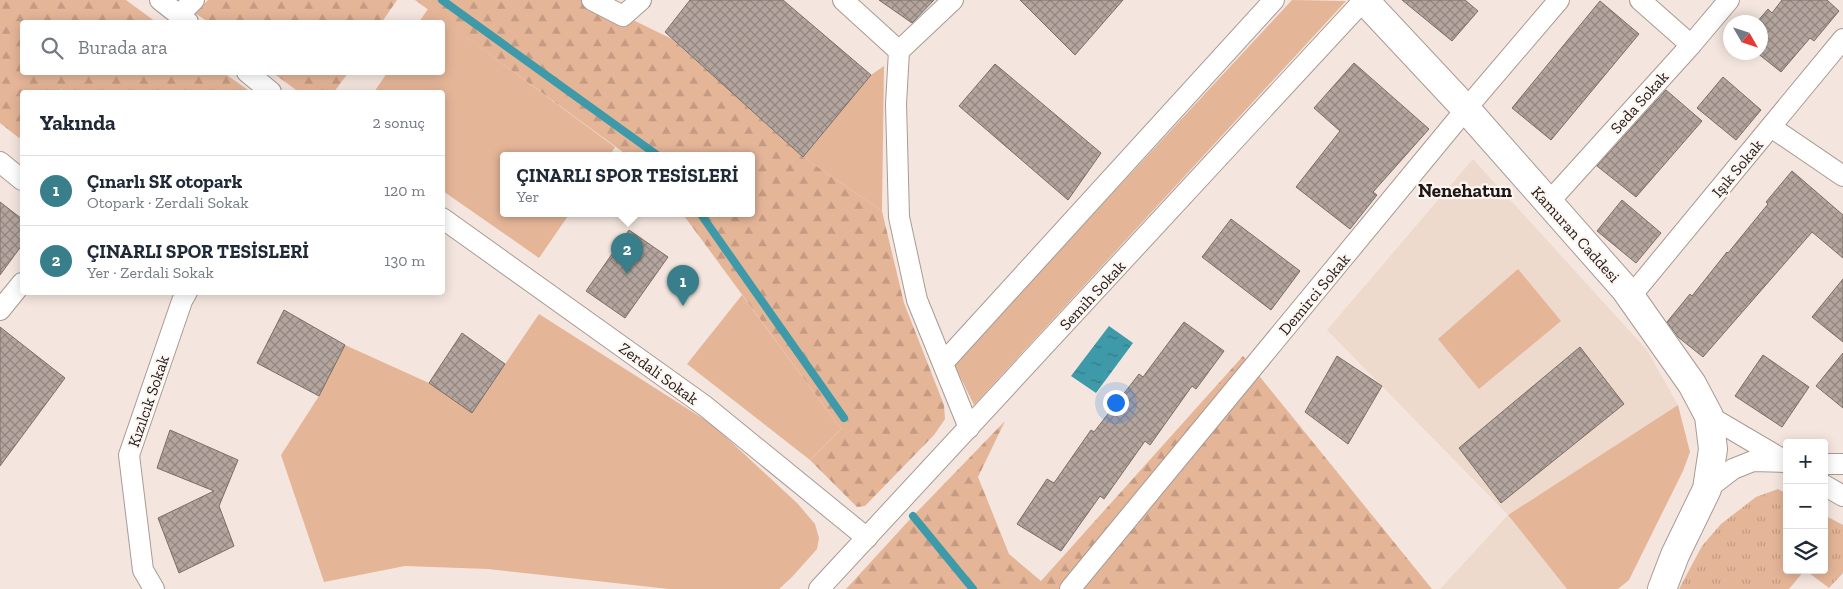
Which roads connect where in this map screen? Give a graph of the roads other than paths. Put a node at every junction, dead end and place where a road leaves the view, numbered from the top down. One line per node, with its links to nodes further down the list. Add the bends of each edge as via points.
1 (160, 0): 12 (street)
2 (194, 0): 12 (street)
3 (592, 0): 4 (street, via 623,16)
4 (641, 0)
5 (843, 0): 15 (street)
6 (952, 0): 15 (street)
7 (1274, 0): 29 (street)
8 (1364, 0): 18 (street, Kamuran Caddesi); 31 (street, Semih Sokak)
9 (1559, 0): 18 (street, Demirci Sokak)
10 (1640, 0): 14 (street)
11 (1729, 0): 14 (street, Seda Sokak)
12 (183, 19)
13 (1843, 39): 19 (street, Işık Sokak)
14 (1691, 45): 23 (street, Seda Sokak)
15 (899, 51): 29 (street, via 896,104 899,217 916,300)
16 (251, 75): 17 (street)
17 (269, 90)
18 (1466, 109): 23 (street, Kamuran Caddesi); 42 (street, Demirci Sokak)
19 (1771, 127): 21 (street); 27 (street, Işık Sokak)
20 (0, 162): 22 (street)
21 (1843, 176)
22 (20, 178)
23 (1548, 203): 27 (street, Kamuran Caddesi)
24 (445, 220): 39 (street, Zerdali Sokak, via 705,406)
25 (20, 285): 28 (street)
26 (179, 295): 40 (street, Kızılcık Sokak, via 129,455 143,570)
27 (1631, 296): 30 (street, Kamuran Caddesi, via 1692,384)
28 (0, 310)
29 (942, 363): 31 (street)
30 (1709, 416): 32 (street); 37 (street, Kamuran Caddesi, via 1713,449)
31 (969, 428): 39 (street, Semih Sokak)
32 (1783, 460)
33 (1783, 462): 37 (street, via 1753,461 1733,469)
34 (1828, 464): 35 (street)
35 (1843, 464)
36 (1828, 487): 38 (street)
37 (1708, 488): 43 (street, Kamuran Caddesi)
38 (1843, 496)
39 (867, 538): 41 (street, Semih Sokak)
40 (154, 589)
41 (819, 589)
42 (1070, 589)
43 (1662, 589)

